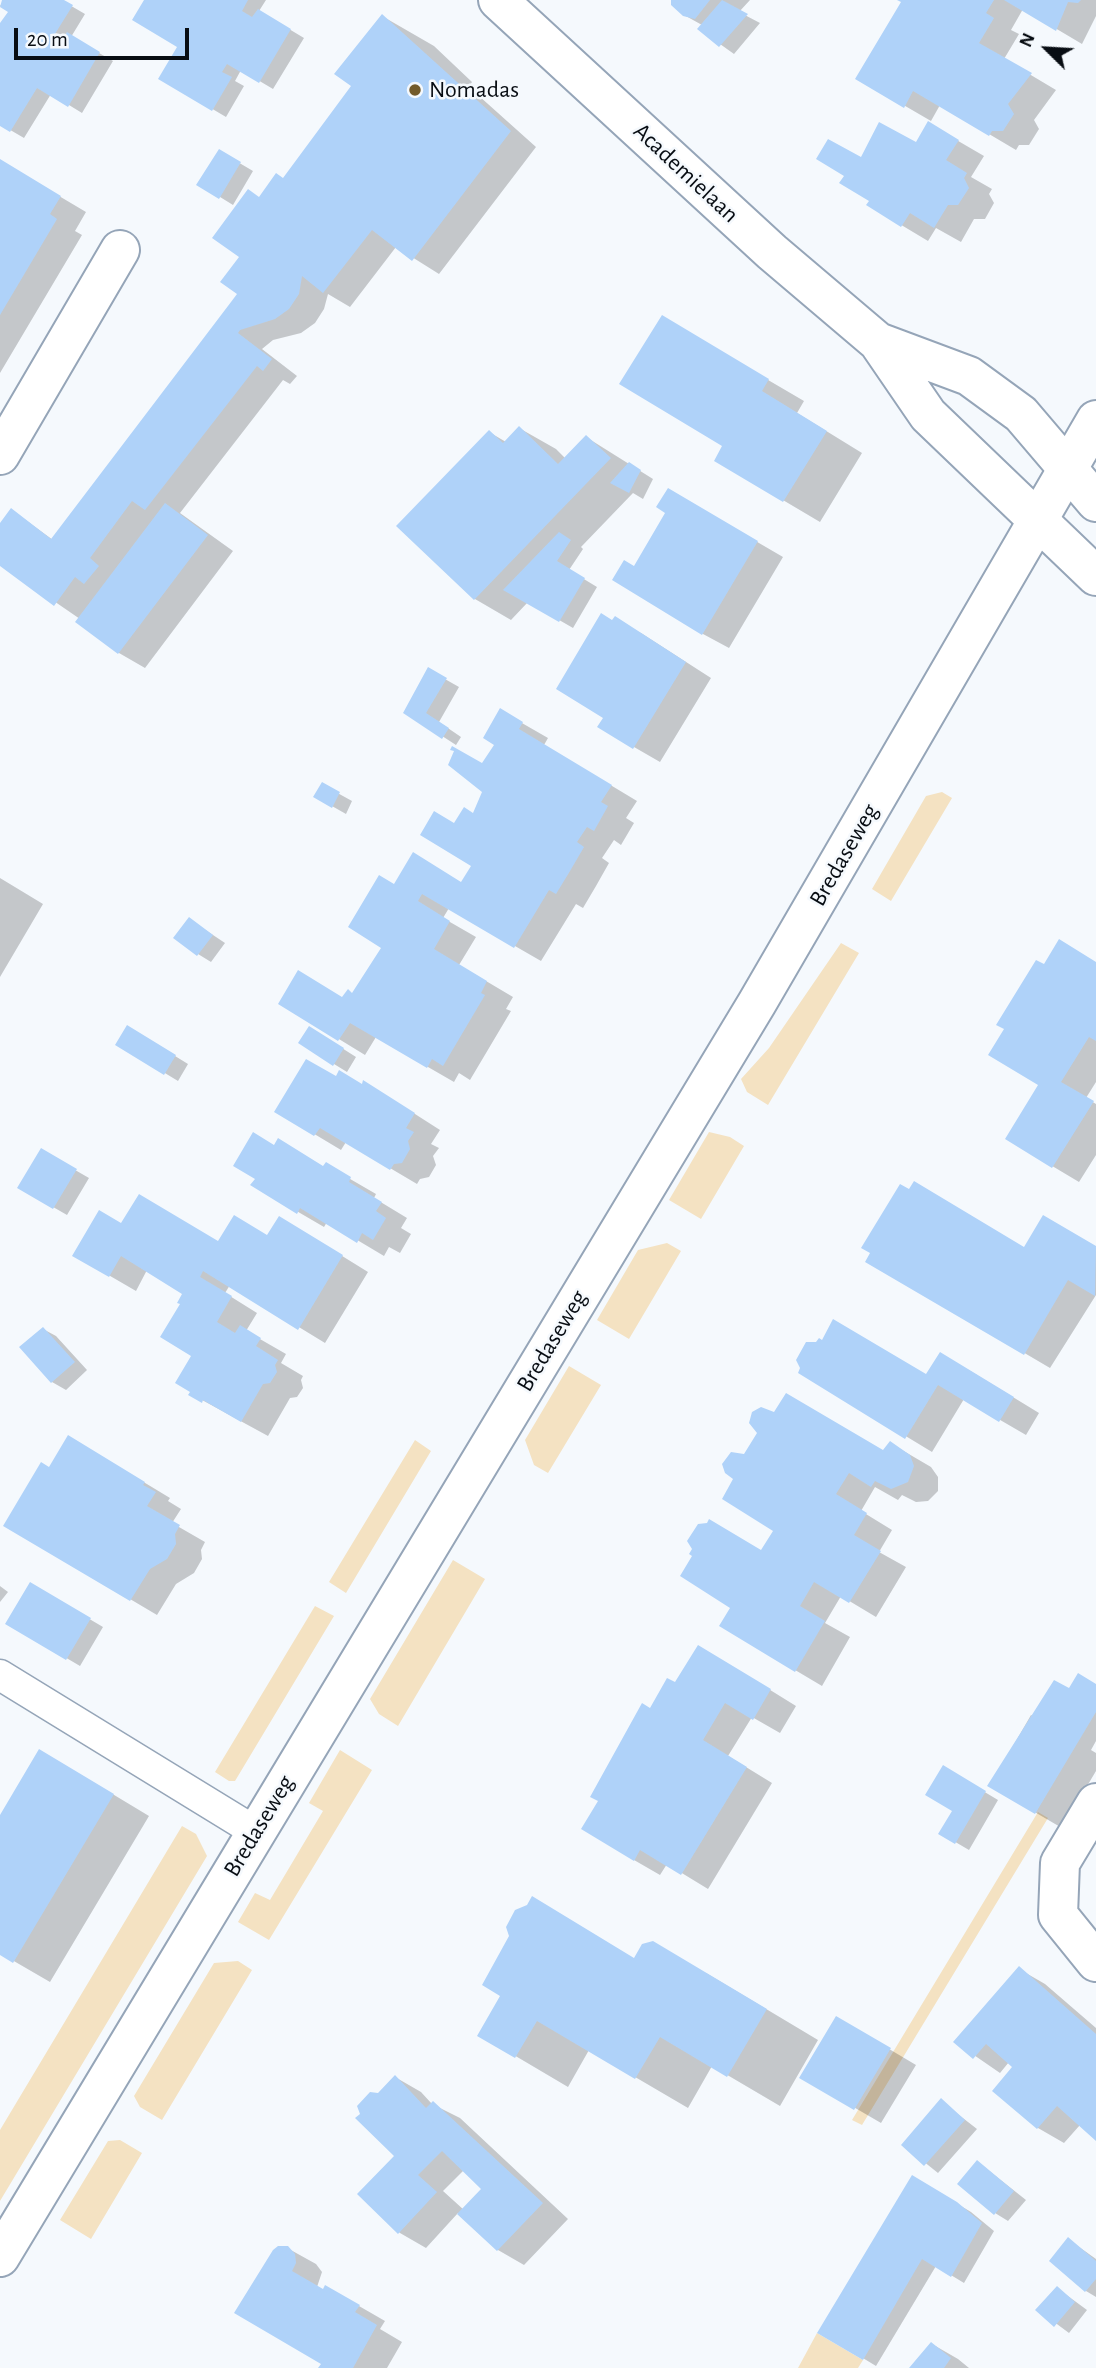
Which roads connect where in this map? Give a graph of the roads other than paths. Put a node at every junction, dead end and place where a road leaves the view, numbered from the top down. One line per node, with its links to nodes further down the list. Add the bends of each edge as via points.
1 (498, 0): 3 (street, Academielaan, via 772,252)
2 (121, 250): 5 (street)
3 (878, 342): 6 (street, Academielaan, via 969,376 1021,414); 8 (street, Academielaan, via 928,415)
4 (1096, 420): 6 (street, Bredaseweg)
5 (0, 455)
6 (1067, 469): 7 (street, Academielaan); 8 (street, Bredaseweg)
7 (1096, 502)
8 (1040, 520): 9 (street, Academielaan); 12 (street, Bredaseweg, via 757,1003)
9 (1096, 576)
10 (0, 1675): 12 (lane)
11 (1096, 1803): 13 (street, via 1060,1863 1058,1915)
12 (256, 1832): 14 (street, Bredaseweg)
13 (1096, 1962)
14 (0, 2257)

